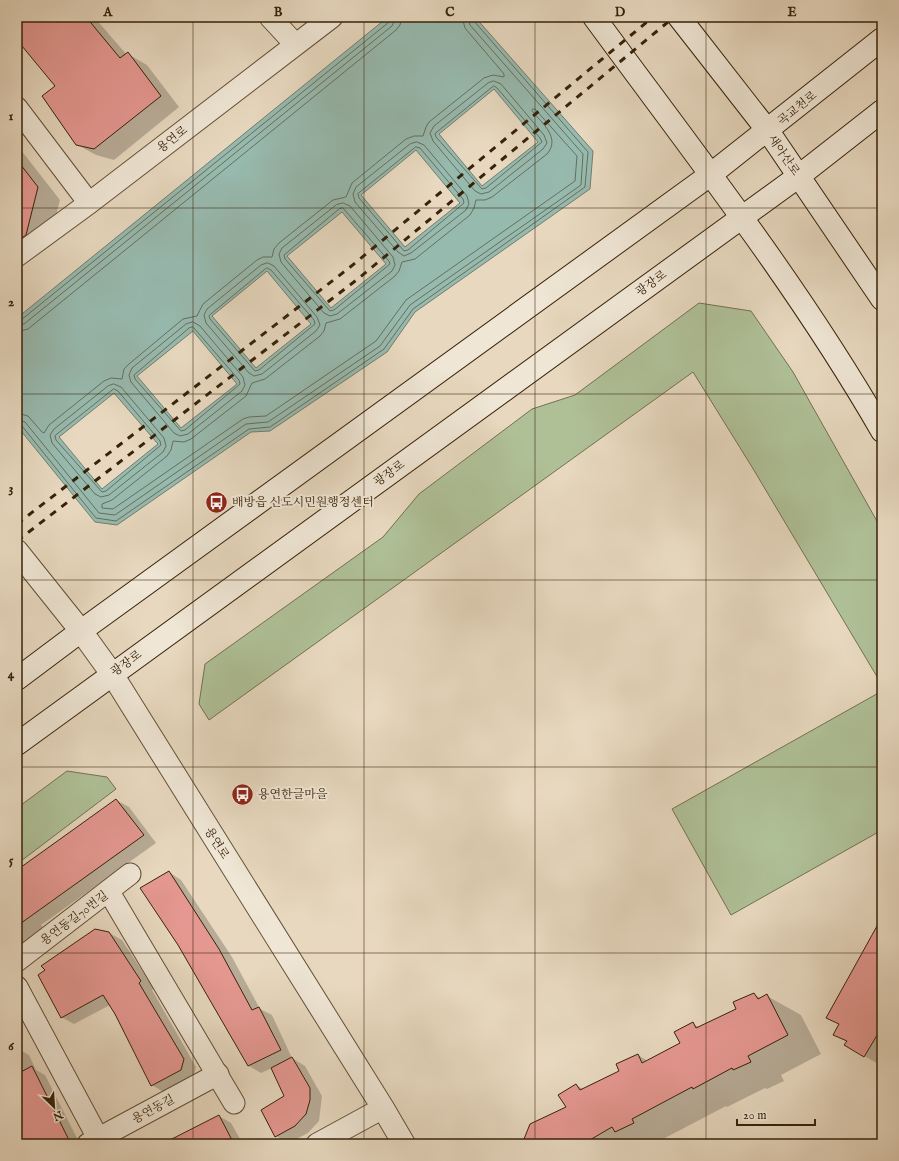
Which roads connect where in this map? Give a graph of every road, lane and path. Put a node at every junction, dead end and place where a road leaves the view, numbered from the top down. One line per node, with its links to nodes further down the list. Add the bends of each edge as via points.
1 (270, 17): 6 (street)
2 (332, 17): 6 (street, 용연로)
3 (594, 17): 10 (main road)
4 (679, 17): 9 (main road, 새아산로)
5 (882, 39): 9 (main road, 곡교천로)
6 (295, 44): 12 (street, 용연로)
7 (17, 108): 12 (street)
8 (882, 111): 11 (main road)
9 (768, 131): 10 (main road, 곡교천로); 11 (main road, 새아산로)
10 (710, 175): 13 (main road); 18 (main road)
11 (799, 176): 13 (main road); 15 (main road, 새아산로)
12 (89, 203): 14 (street, 용연로)
13 (742, 218): 16 (main road, via 851,376); 19 (main road, 광장로)
14 (17, 256)
15 (882, 299)
16 (882, 431)
17 (17, 551): 18 (main road, 용연로)
18 (81, 631): 19 (main road, 용연로); 20 (main road)
19 (112, 674): 21 (main road, 광장로); 28 (main road, 용연로)
20 (17, 679)
21 (17, 744)
22 (130, 874): 23 (street, 용연동길70번길)
23 (109, 892): 24 (street, 용연동길70번길); 26 (street)
24 (17, 961)
25 (17, 987): 29 (street)
26 (218, 1074): 27 (street); 29 (street, 용연동길)
27 (234, 1103)
28 (383, 1108): 30 (street); 31 (main road, 용연로)
29 (93, 1141)
30 (317, 1144)
31 (404, 1144)

